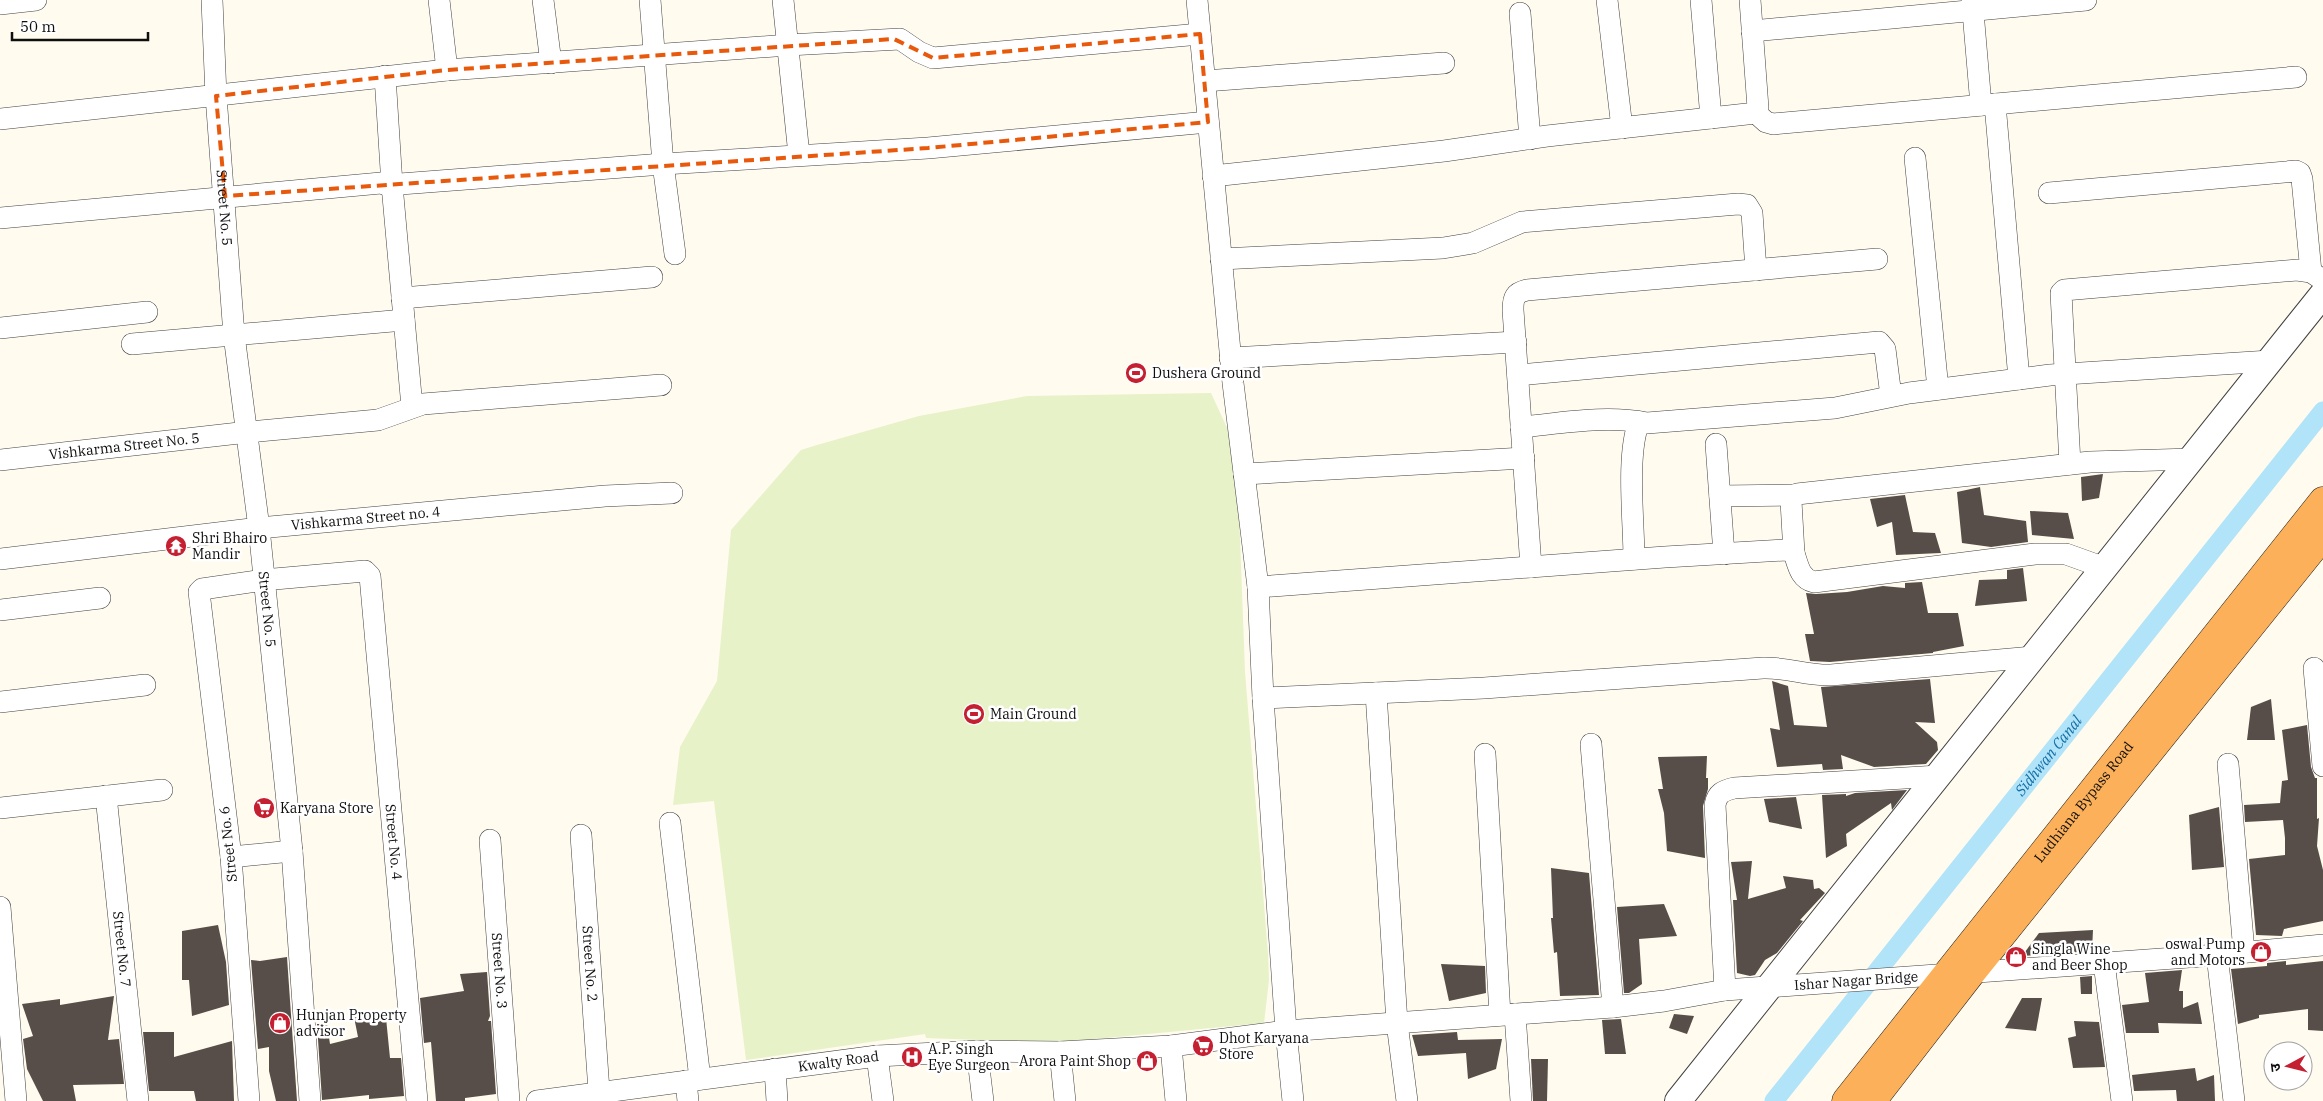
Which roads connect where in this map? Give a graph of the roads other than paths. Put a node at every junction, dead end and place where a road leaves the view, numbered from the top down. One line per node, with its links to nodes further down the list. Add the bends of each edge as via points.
1 (36, 0): 12 (street)
2 (212, 0): 25 (street, Street No. 5)
3 (438, 0): 21 (street)
4 (543, 0): 19 (street)
5 (650, 0): 18 (street)
6 (783, 0): 17 (street)
7 (1197, 0): 16 (street)
8 (1608, 0): 31 (street)
9 (1701, 0): 28 (street)
10 (1750, 0): 15 (street)
11 (2086, 0): 13 (street)
12 (0, 4)
13 (1973, 5): 15 (street); 26 (street)
14 (1520, 13): 32 (street)
15 (1752, 31): 27 (street)
16 (1200, 34): 17 (street, via 933,58 900,39); 24 (street)
17 (788, 44): 18 (street); 33 (street)
18 (654, 55): 19 (street); 35 (street)
19 (551, 63): 21 (street)
20 (1444, 63): 24 (street)
21 (447, 70): 22 (street)
22 (385, 76): 25 (street); 37 (street)
23 (2296, 77): 26 (street)
24 (1205, 81): 30 (street)
25 (216, 96): 29 (street); 39 (street, Street No. 5)
26 (1988, 105): 27 (street, via 1773,124); 59 (street)
27 (1756, 112): 28 (street)
28 (1711, 118): 31 (street)
29 (0, 119)
30 (1208, 122): 33 (street, via 928,148); 36 (street)
31 (1622, 128): 32 (street)
32 (1530, 139): 36 (street, via 1425,154)
33 (799, 155): 35 (street)
34 (1915, 158): 61 (street)
35 (663, 164): 37 (street); 41 (street)
36 (1214, 176): 42 (street)
37 (392, 185): 39 (street, via 381,183); 48 (street)
38 (2050, 193): 45 (street, via 2296,171 2302,179)
39 (225, 196): 40 (street); 52 (street, Street No. 5)
40 (0, 218)
41 (675, 254)
42 (1221, 259): 44 (street, via 1443,248 1473,243 1522,222 1738,204 1746,205 1752,213); 55 (street)
43 (1877, 259): 44 (street)
44 (1756, 270): 53 (street, via 1517,293 1513,310)
45 (2317, 276): 57 (street, via 2297,270 2064,290 2061,293)
46 (652, 277): 48 (street)
47 (2323, 294): 56 (street)
48 (402, 298): 50 (street)
49 (147, 312): 51 (street)
50 (404, 320): 52 (street); 63 (street)
51 (0, 328)
52 (234, 335): 54 (street); 66 (street, Street No. 5)
53 (1516, 342): 55 (street); 58 (street)
54 (132, 344)
55 (1230, 358): 72 (street)
56 (2270, 361): 57 (street); 69 (street)
57 (2065, 374): 59 (street); 71 (street)
58 (1518, 375): 62 (street, via 1879,342 1885,349); 65 (street)
59 (2019, 379): 61 (street)
60 (661, 385): 63 (street, Vishkarma Street No. 5)
61 (1938, 389): 62 (street)
62 (1890, 396): 64 (street, via 1835,408)
63 (412, 406): 66 (street, Vishkarma Street No. 5, via 378,420)
64 (1640, 422): 65 (street, via 1609,420); 82 (street, via 1633,454)
65 (1521, 427): 68 (street)
66 (248, 432): 70 (street, Vishkarma Street No. 5); 77 (street, Street No. 5)
67 (1716, 444): 75 (street)
68 (1524, 458): 72 (street); 83 (street)
69 (2192, 459): 71 (street); 84 (street)
70 (0, 460)
71 (2070, 464): 74 (street)
72 (1244, 474): 86 (street)
73 (672, 493): 77 (street, Vishkarma Street no. 4, via 606,496)
74 (1794, 495): 75 (street); 79 (street, via 1791,501)
75 (1720, 496): 80 (street)
76 (2323, 501): 114 (highway, Ludhiana Bypass Road)
77 (259, 528): 81 (street, Vishkarma Street no. 4); 85 (street, Street No. 5)
78 (2323, 536): 113 (highway, Ludhiana Bypass Road)
79 (1794, 553): 80 (street, via 1786,550); 84 (street, via 1800,571 1814,582 2035,554 2066,554)
80 (1724, 554): 82 (street)
81 (0, 559)
82 (1634, 559): 83 (street)
83 (1531, 567): 86 (street)
84 (2105, 568): 89 (street)
85 (263, 580): 106 (street, Street No. 5); 107 (street, Street No. 6, via 202,589 198,596); 132 (street, Street No. 4, via 365,571 370,576)
86 (1258, 587): 93 (street)
87 (100, 598): 88 (street)
88 (0, 610)
89 (2033, 657): 92 (street, via 1831,675 1763,668); 99 (street)
90 (2314, 668): 98 (street)
91 (145, 685): 94 (street)
92 (1376, 693): 93 (street); 119 (street)
93 (1263, 698): 120 (street)
94 (0, 702)
95 (1591, 744): 117 (street)
96 (1486, 754): 118 (street)
97 (2228, 764): 110 (street)
98 (2323, 766)
99 (1939, 776): 115 (street); 116 (street, via 1734,788 1716,798)
100 (162, 790): 101 (street)
101 (106, 796): 102 (street); 129 (street, Street No. 7)
102 (0, 808)
103 (670, 823): 126 (street)
104 (581, 835): 127 (street, Street No. 2)
105 (490, 840): 133 (street, Street No. 3)
106 (292, 851): 107 (street); 131 (street, Street No. 5)
107 (231, 857): 130 (street, Street No. 6)
108 (0, 907): 128 (street)
109 (2323, 945): 110 (street, Ishar Nagar Bridge)
110 (2244, 952): 111 (street, Ishar Nagar Bridge)
111 (2217, 955): 112 (street, Ishar Nagar Bridge); 147 (street)
112 (2104, 963): 113 (street, Ishar Nagar Bridge); 146 (street)
113 (1972, 972): 114 (street, Ishar Nagar Bridge); 145 (highway, Ludhiana Bypass Road)
114 (1936, 974): 115 (street, Ishar Nagar Bridge); 144 (highway, Ludhiana Bypass Road)
115 (1778, 987): 116 (street, Ishar Nagar Bridge); 143 (street)
116 (1725, 990): 117 (street, Ishar Nagar Bridge)
117 (1613, 1007): 118 (street, Ishar Nagar Bridge)
118 (1507, 1015): 119 (street, Kwalty Road); 142 (street)
119 (1397, 1023): 120 (street, Kwalty Road); 141 (street)
120 (1286, 1031): 121 (street, Kwalty Road); 140 (street)
121 (1171, 1046): 123 (street, Kwalty Road); 139 (street)
122 (977, 1051): 123 (street, Kwalty Road); 124 (street, Kwalty Road); 137 (street)
123 (1060, 1052): 138 (street)
124 (877, 1056): 125 (street, Kwalty Road); 136 (street)
125 (774, 1069): 126 (street, Kwalty Road); 135 (street)
126 (692, 1087): 127 (street, Kwalty Road)
127 (605, 1095): 134 (street, Kwalty Road)
128 (16, 1101)
129 (138, 1101)
130 (249, 1101)
131 (310, 1101)
132 (417, 1101)
133 (508, 1101)
134 (537, 1101)
135 (777, 1101)
136 (883, 1101)
137 (983, 1101)
138 (1065, 1101)
139 (1176, 1101)
140 (1293, 1101)
141 (1408, 1101)
142 (1521, 1101)
143 (1678, 1101)
144 (1846, 1101)
145 (1872, 1101)
146 (2122, 1101)
147 (2234, 1101)

